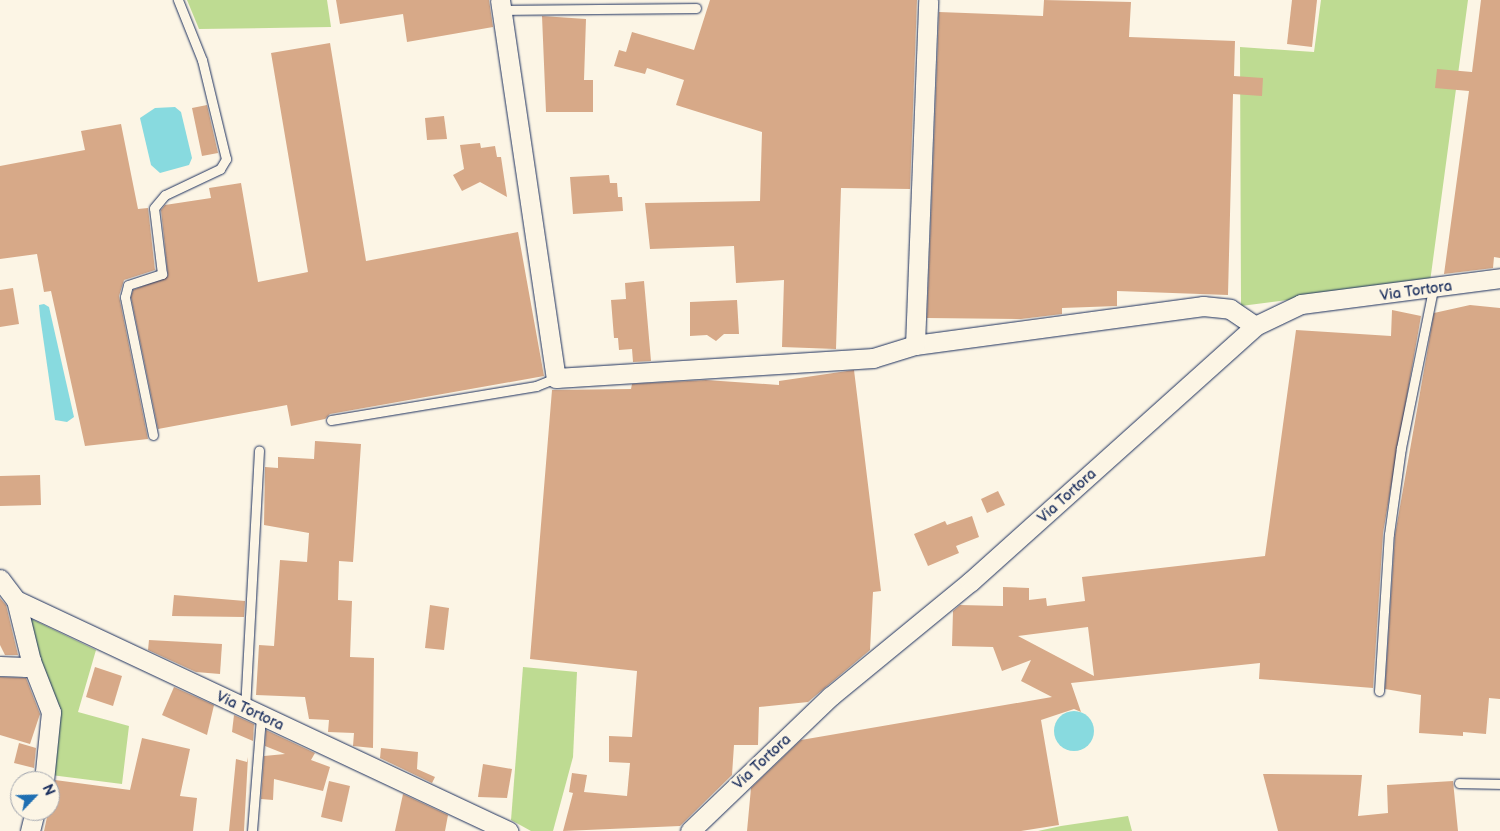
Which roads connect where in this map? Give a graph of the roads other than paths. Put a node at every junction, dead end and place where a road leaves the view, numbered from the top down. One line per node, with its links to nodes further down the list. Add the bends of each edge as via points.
1 (178, 0): 11 (lane, via 202,60 226,159 220,169 165,195 154,208 162,274 128,285 124,297)
2 (928, 0): 8 (street)
3 (500, 5): 4 (lane); 9 (street)
4 (696, 8)
5 (1500, 278): 6 (street, Via Tortora)
6 (1433, 289): 7 (street, Via Tortora, via 1301,304); 17 (lane, via 1400,448 1390,525)
7 (1255, 326): 8 (street, via 1230,309 1203,306); 24 (street, Via Tortora, via 970,582 832,696)
8 (915, 345): 9 (street, via 874,358)
9 (556, 378): 10 (lane, via 536,386)
10 (331, 420)
11 (153, 435)
12 (259, 450): 18 (lane)
13 (0, 579): 14 (street, Via Tortora)
14 (16, 600): 15 (street); 18 (street, Via Tortora)
15 (31, 661): 16 (street, via 26,667); 19 (street, via 51,712)
16 (0, 666)
17 (1379, 692)
18 (253, 713): 22 (lane); 23 (street, Via Tortora)
19 (45, 771)
20 (1459, 783): 21 (lane)
21 (1500, 784)
22 (252, 831)
23 (508, 831)
24 (690, 831)

